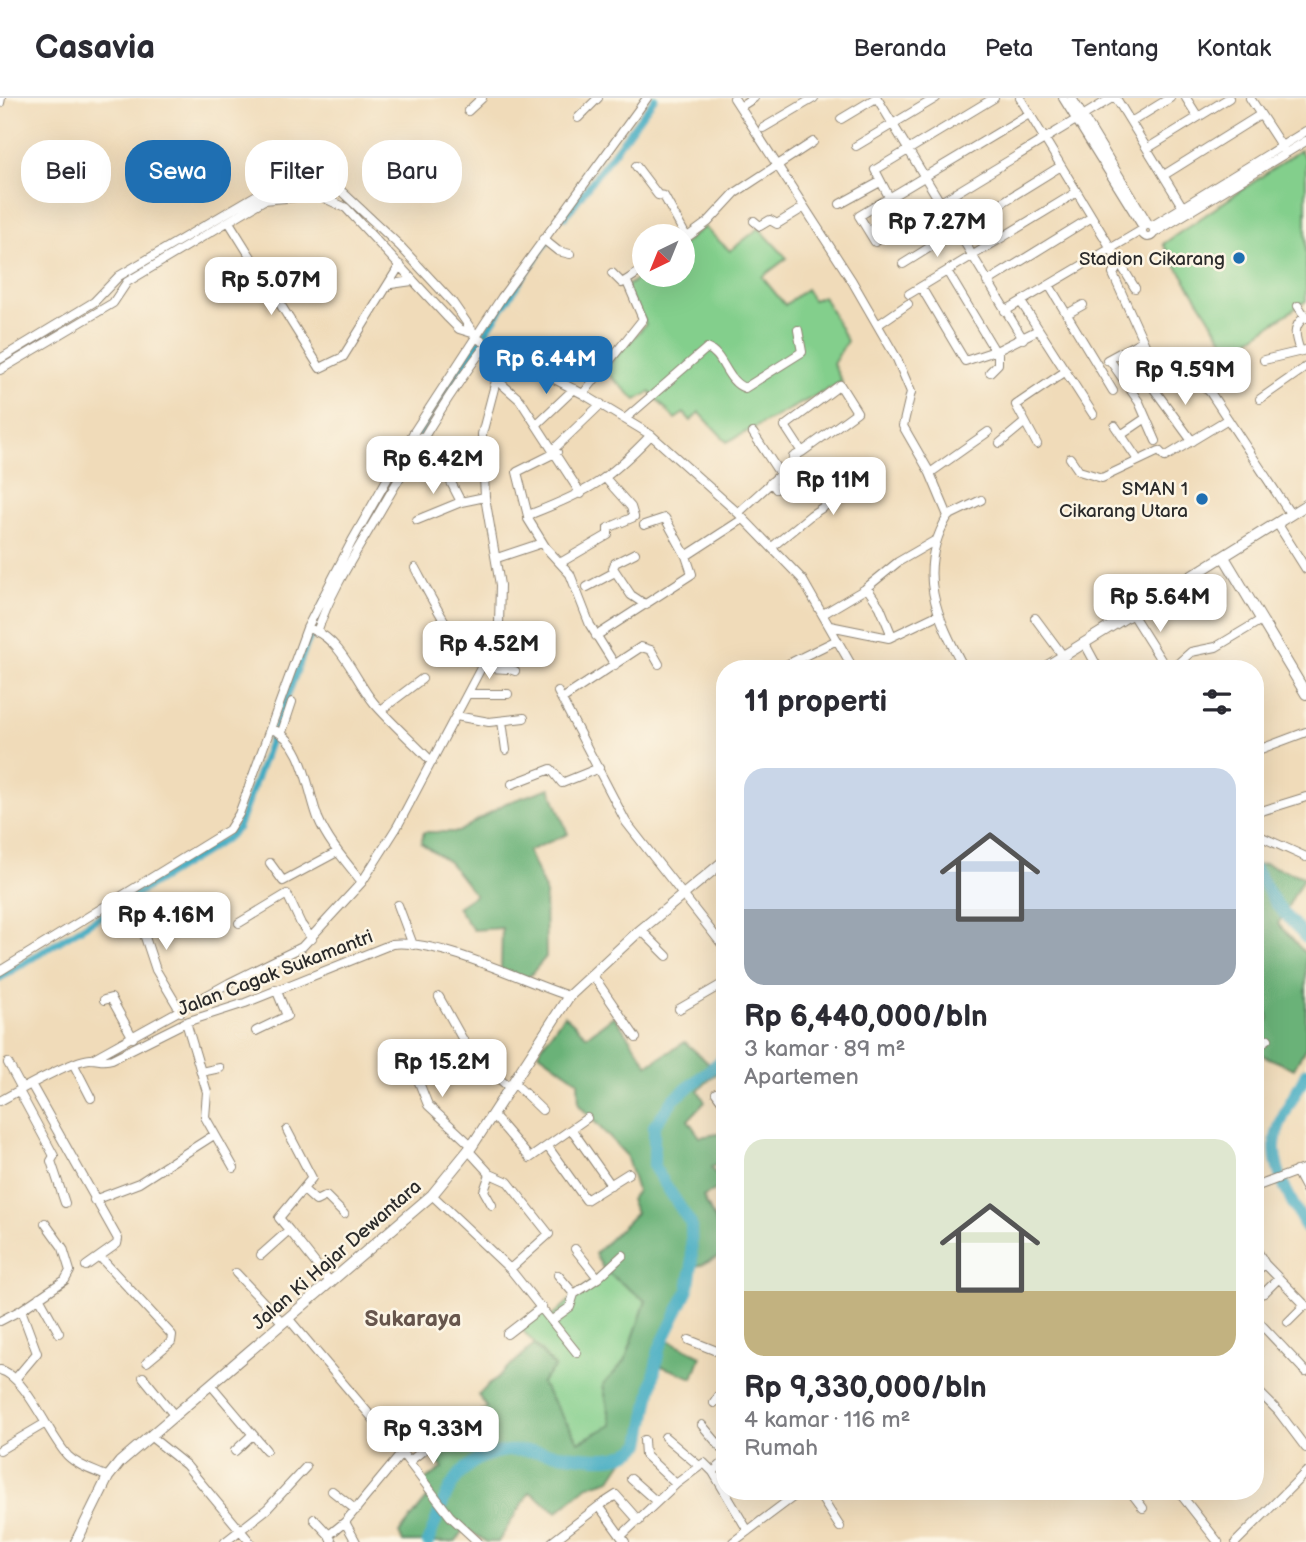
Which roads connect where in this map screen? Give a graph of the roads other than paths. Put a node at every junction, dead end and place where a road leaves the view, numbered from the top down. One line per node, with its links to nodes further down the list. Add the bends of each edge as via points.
1 (482, 98): 19 (street)
2 (598, 98): 23 (street)
3 (647, 98): 56 (street)
4 (734, 98): 18 (street)
5 (754, 98): 18 (street)
6 (814, 98): 28 (street)
7 (876, 98): 25 (street); 27 (street)
8 (936, 98): 27 (street)
9 (995, 98): 36 (street)
10 (1020, 98): 20 (street)
11 (1063, 98): 24 (street)
12 (1072, 98): 24 (street)
13 (1114, 98): 24 (street); 26 (street)
14 (1170, 98): 26 (street)
15 (1186, 98): 22 (street)
16 (1229, 98): 22 (street)
17 (1250, 98): 21 (street)
18 (740, 107): 37 (street)
19 (468, 111)
20 (1029, 114): 30 (street); 41 (street)
21 (1260, 114): 35 (street); 40 (street)
22 (1198, 117): 34 (street)
23 (578, 118)
24 (1080, 118): 30 (street); 53 (street)
25 (841, 119)
26 (1131, 122): 34 (street)
27 (892, 125): 33 (street); 36 (street)
28 (763, 128)
29 (1306, 132): 35 (street)
30 (1045, 139): 39 (street); 45 (street)
31 (1306, 141): 35 (street)
32 (813, 142): 37 (street)
33 (856, 146)
34 (1147, 148): 40 (street)
35 (1284, 149): 47 (street); 53 (street)
36 (908, 150): 41 (street); 42 (street, via 875,170)
37 (776, 164): 48 (street); 55 (street, via 735,193)
38 (636, 166): 52 (street, via 658,195 664,196)
39 (1061, 166): 43 (street); 54 (street)
40 (1164, 175): 47 (street)
41 (924, 176): 44 (street); 45 (street)
42 (880, 182): 44 (street); 46 (street)
43 (1077, 192): 49 (street); 61 (street)
44 (889, 197): 45 (street, via 859,216 875,242)
45 (940, 203): 54 (street)
46 (840, 204)
47 (1182, 206): 53 (street)
48 (803, 208): 50 (street, via 777,224 770,220 760,226); 85 (street)
49 (1092, 217): 58 (street); 70 (street)
50 (754, 221)
51 (229, 222): 60 (street, via 264,200 318,195 357,217); 71 (street, via 320,368 343,358); 100 (street, via 127,282 113,303)
52 (678, 224)
53 (1148, 228): 58 (street)
54 (956, 229): 61 (street); 63 (street)
55 (695, 232)
56 (546, 242): 59 (street); 89 (street)
57 (400, 246): 60 (street); 76 (street); 95 (street, via 339,189 307,182 275,186 119,276 94,302)
58 (1111, 248): 62 (street); 72 (street)
59 (570, 254)
60 (391, 256): 64 (street)
61 (971, 257): 65 (street); 70 (street)
62 (1120, 263): 74 (street); 90 (street, via 1113,274)
63 (903, 264)
64 (400, 265): 68 (street); 71 (street)
65 (947, 271): 73 (street); 92 (street)
66 (612, 273): 69 (street, via 618,281)
67 (632, 278): 69 (street)
68 (412, 281): 71 (street); 80 (street)
69 (627, 282): 108 (street, via 643,320)
70 (987, 282): 82 (street)
71 (391, 284)
72 (1049, 285): 77 (street); 83 (street)
73 (921, 287): 75 (street); 92 (street, via 965,360)
74 (1135, 288)
75 (909, 294)
76 (447, 298): 80 (street); 89 (street)
77 (1021, 302): 82 (street); 87 (street)
78 (908, 304): 85 (street)
79 (1083, 305): 83 (street)
80 (438, 306): 89 (street, via 459,329)
81 (1298, 306): 84 (street)
82 (1005, 311): 88 (street)
83 (1067, 314): 98 (street)
84 (1306, 318): 93 (street, via 1295,331)
85 (879, 324): 133 (street, via 911,391 903,426)
86 (798, 330): 113 (street, via 802,352 745,388 738,386 714,351 707,348)
87 (1038, 330): 88 (street); 101 (street)
88 (1023, 339): 92 (street)
89 (479, 340): 94 (street); 120 (street, via 453,388)
90 (1142, 341): 96 (street); 114 (street, via 1157,363 1203,385)
91 (556, 349): 102 (street)
92 (997, 351): 103 (street, via 998,364)
93 (1303, 351): 97 (street)
94 (503, 354): 102 (street); 104 (street)
95 (0, 359)
96 (1109, 359): 98 (street); 112 (street)
97 (1264, 360)
98 (1098, 366): 107 (street)
99 (1306, 367): 109 (street)
100 (0, 370)
101 (1066, 371): 111 (street); 115 (street, via 1016,405)
102 (541, 372): 105 (street)
103 (989, 372)
104 (499, 381): 116 (street); 138 (street, via 482,434)
105 (574, 389): 108 (street); 116 (street)
106 (1154, 389): 124 (street)
107 (1114, 391)
108 (583, 394): 110 (street)
109 (1260, 400)
110 (601, 404): 113 (street); 127 (street)
111 (1093, 414)
112 (1146, 418): 122 (street); 123 (street)
113 (625, 419): 121 (street)
114 (1228, 419): 124 (street); 142 (street)
115 (1024, 423): 125 (street); 126 (street)
116 (537, 424): 127 (street)
117 (1115, 426): 122 (street)
118 (988, 432): 133 (street)
119 (753, 433): 134 (street)
120 (419, 435): 140 (street, via 436,453); 169 (street)
121 (651, 435): 135 (street); 144 (street)
122 (1121, 435): 131 (street)
123 (1156, 441)
124 (1192, 441): 131 (street, via 1166,457 1158,451)
125 (1000, 443)
126 (1037, 444)
127 (555, 451): 137 (street); 143 (street, via 517,472)
128 (802, 452): 128 (street, via 857,412 840,385 785,426); 130 (street, via 793,457)
129 (1070, 458): 131 (street, via 1079,471 1102,478)
130 (796, 460): 134 (street); 136 (street, via 803,468 776,489)
131 (1138, 460)
132 (880, 470): 151 (street)
133 (930, 473): 145 (street)
134 (779, 474): 136 (street)
135 (606, 479): 137 (street); 156 (street, via 634,517 608,528 608,535)
136 (771, 482): 144 (street)
137 (581, 494): 143 (street)
138 (485, 497): 140 (street); 155 (street)
139 (981, 500): 145 (street)
140 (461, 502): 146 (street)
141 (1306, 505): 142 (main road)
142 (1291, 515): 147 (main road)
143 (528, 516): 150 (street)
144 (740, 516): 151 (street); 153 (street)
145 (948, 516): 149 (street)
146 (417, 520)
147 (1277, 523): 154 (main road); 158 (street)
148 (644, 525): 153 (street, via 664,517)
149 (936, 540): 161 (street); 165 (street, via 933,586)
150 (542, 543): 155 (street); 156 (street)
151 (772, 547): 163 (street, via 802,579)
152 (635, 553): 159 (street, via 615,564)
153 (686, 556): 162 (street, via 691,576)
154 (1224, 557): 164 (main road); 167 (main road)
155 (497, 558): 184 (street, via 499,624)
156 (560, 563): 170 (street, via 570,573)
157 (415, 568): 184 (street, via 448,627)
158 (1306, 569)
159 (615, 572): 160 (street); 162 (street, via 631,595)
160 (587, 587)
161 (866, 588): 163 (street); 171 (street)
162 (646, 604): 170 (street)
163 (823, 614): 168 (street)
164 (1132, 614): 173 (main road); 180 (street)
165 (937, 615): 171 (street); 177 (street)
166 (1035, 618): 174 (street)
167 (1261, 620): 181 (street); 187 (main road)
168 (830, 626): 171 (street); 172 (street)
169 (312, 630): 191 (street, via 335,643); 195 (street)
170 (596, 636): 182 (street)
171 (892, 636)
172 (838, 640): 175 (street); 176 (street)
173 (1085, 644): 174 (main road); 179 (street)
174 (1064, 657): 178 (main road)
175 (797, 660)
176 (849, 660)
177 (960, 660)
178 (1059, 660)
179 (1094, 660)
180 (1161, 660)
181 (1182, 660)
182 (615, 664): 183 (street, via 644,647); 200 (street, via 560,696)
183 (659, 664)
184 (482, 666): 185 (street); 188 (street)
185 (515, 671)
186 (422, 679): 191 (street)
187 (1305, 689)
188 (468, 694): 189 (street); 192 (street)
189 (508, 694)
190 (292, 702): 195 (street)
191 (381, 710): 199 (street)
192 (456, 716): 194 (street); 199 (street)
193 (524, 718): 194 (street)
194 (502, 721): 198 (street)
195 (277, 731): 205 (street, via 293,745 319,819); 211 (street, via 229,830)
196 (1306, 732): 197 (street)
197 (1264, 748)
198 (506, 750)
199 (432, 762): 209 (street)
200 (599, 768): 201 (street, via 563,783 551,769); 210 (street, via 625,822)
201 (512, 784)
202 (1306, 797): 203 (street)
203 (1264, 810)
204 (1264, 838): 206 (street)
205 (337, 852): 207 (street, via 282,882); 209 (street)
206 (1306, 858)
207 (270, 863)
208 (716, 868): 210 (main road, Jalan Ki Hajar Dewantara)
209 (362, 882): 216 (street)
210 (684, 895): 214 (main road, Jalan Ki Hajar Dewantara); 215 (street)
211 (126, 898): 219 (street); 227 (street, via 145,934 156,970)
212 (398, 905): 217 (street)
213 (239, 923): 216 (street, via 287,894)
214 (641, 930): 218 (street); 220 (main road, Jalan Ki Hajar Dewantara)
215 (716, 937)
216 (312, 939): 227 (street)
217 (413, 945): 222 (street, Jalan Cagak Sukamantri, via 388,946); 223 (street, Jalan Cagak Sukamantri, via 482,963)
218 (667, 956)
219 (0, 971)
220 (592, 974): 223 (main road, Jalan Ki Hajar Dewantara); 231 (street)
221 (716, 987): 226 (street)
222 (276, 989): 228 (street, Jalan Cagak Sukamantri); 229 (street, via 287,1016)
223 (569, 996): 241 (main road, Jalan Ki Hajar Dewantara)
224 (439, 997): 241 (street, via 472,1056)
225 (104, 1000): 230 (street, via 111,998)
226 (679, 1009)
227 (181, 1012): 230 (street)
228 (186, 1022): 235 (street, Jalan Cagak Sukamantri, via 113,1059); 239 (street)
229 (256, 1031)
230 (133, 1038): 235 (street)
231 (636, 1038)
232 (1268, 1039): 233 (street)
233 (1264, 1042)
234 (415, 1051): 252 (street, via 418,1080 428,1105)
235 (92, 1059): 237 (street, Jalan Cagak Sukamantri)
236 (8, 1063): 242 (street)
237 (74, 1065): 240 (street, Jalan Cagak Sukamantri); 243 (street)
238 (220, 1068): 239 (street)
239 (201, 1072): 250 (street, via 207,1092 205,1117)
240 (31, 1084): 242 (street, Jalan Cagak Sukamantri); 263 (street)
241 (511, 1085): 245 (street); 246 (main road, Jalan Ki Hajar Dewantara)
242 (20, 1090): 244 (street, Jalan Cagak Sukamantri); 264 (street, via 54,1155 51,1161)
243 (91, 1098)
244 (0, 1101)
245 (542, 1110)
246 (492, 1114): 251 (street, via 527,1157); 252 (main road, Jalan Ki Hajar Dewantara)
247 (587, 1118): 248 (street)
248 (572, 1129): 251 (street); 259 (street)
249 (287, 1130): 260 (street, via 312,1178)
250 (214, 1135): 253 (street); 263 (street, via 139,1183)
251 (548, 1147): 259 (street, via 586,1200)
252 (470, 1148): 257 (street); 262 (main road, Jalan Ki Hajar Dewantara)
253 (234, 1168)
254 (1306, 1168): 255 (street)
255 (1294, 1172): 258 (street); 261 (street)
256 (629, 1173): 259 (street)
257 (490, 1174): 265 (street, via 484,1191); 275 (street, via 508,1182 549,1234)
258 (1264, 1183)
259 (611, 1185)
260 (304, 1190): 266 (street, via 316,1201 326,1196); 268 (street, via 279,1217)
261 (1306, 1190)
262 (432, 1195): 275 (street); 280 (main road, Jalan Ki Hajar Dewantara)
263 (94, 1200): 272 (street, via 118,1239)
264 (65, 1203)
265 (492, 1205)
266 (344, 1214)
267 (45, 1223): 283 (street, via 63,1248 70,1271 65,1280)
268 (289, 1230): 270 (street); 280 (street)
269 (575, 1249): 278 (street)
270 (261, 1255)
271 (623, 1255): 278 (street)
272 (100, 1257): 274 (street); 297 (street, via 172,1335 171,1342)
273 (1265, 1264): 279 (street)
274 (86, 1266)
275 (510, 1269): 285 (street)
276 (236, 1273): 287 (street)
277 (558, 1275): 282 (street)
278 (598, 1278): 282 (street)
279 (1278, 1279): 281 (street); 284 (street)
280 (331, 1283): 287 (main road, Jalan Ki Hajar Dewantara)
281 (1264, 1290)
282 (574, 1294): 288 (street, via 570,1307)
283 (39, 1297): 286 (street); 292 (street)
284 (1305, 1306): 290 (street)
285 (542, 1307): 288 (street); 293 (street)
286 (20, 1310): 289 (street); 301 (street, via 37,1353)
287 (285, 1320): 302 (main road, Jalan Ki Hajar Dewantara); 313 (street)
288 (552, 1320): 296 (street)
289 (0, 1321)
290 (1288, 1322)
291 (1264, 1328): 299 (street)
292 (59, 1333)
293 (507, 1334)
294 (689, 1340): 295 (street)
295 (716, 1351)
296 (577, 1353)
297 (147, 1362)
298 (0, 1370): 301 (street)
299 (1306, 1372)
300 (144, 1377): 306 (street)
301 (16, 1378): 308 (street)
302 (211, 1385): 306 (main road, Jalan Ki Hajar Dewantara); 311 (street)
303 (1264, 1399): 317 (street)
304 (716, 1400): 305 (street)
305 (714, 1403)
306 (174, 1415): 312 (main road, Jalan Ki Hajar Dewantara)
307 (409, 1423): 313 (street)
308 (44, 1424): 318 (street); 328 (street, via 72,1459)
309 (702, 1425): 316 (street)
310 (445, 1433): 322 (street)
311 (252, 1435): 319 (street); 320 (street)
312 (150, 1436): 328 (main road, Jalan Ki Hajar Dewantara); 346 (street, via 186,1465)
313 (390, 1437): 321 (street)
314 (665, 1437): 323 (street)
315 (644, 1440): 331 (street, via 645,1455)
316 (716, 1442)
317 (1306, 1448)
318 (0, 1450)
319 (266, 1450)
320 (235, 1451)
321 (402, 1453): 322 (street); 341 (street)
322 (410, 1461): 354 (street, via 450,1516)
323 (698, 1465): 326 (street, via 704,1463); 331 (street)
324 (306, 1467): 346 (street)
325 (716, 1469): 326 (street)
326 (713, 1472): 329 (street)
327 (1306, 1472): 358 (street)
328 (108, 1477): 350 (main road, Jalan Ki Hajar Dewantara)
329 (716, 1477)
330 (631, 1479): 338 (street)
331 (676, 1484): 338 (street)
332 (332, 1491): 341 (street)
333 (730, 1500): 347 (street)
334 (790, 1500): 347 (street)
335 (823, 1500): 345 (street)
336 (1137, 1500): 340 (street)
337 (1185, 1500): 357 (street)
338 (657, 1502): 343 (street)
339 (599, 1506): 343 (street, via 616,1495); 349 (street); 355 (street)
340 (1143, 1508)
341 (356, 1510): 344 (street)
342 (314, 1519): 348 (street)
343 (639, 1521): 349 (street)
344 (345, 1522): 348 (street); 353 (street)
345 (840, 1527)
346 (242, 1530): 351 (street); 352 (street)
347 (748, 1531): 356 (street)
348 (331, 1538)
349 (623, 1539)
350 (76, 1542)
351 (225, 1542)
352 (250, 1542)
353 (356, 1542)
354 (478, 1542)
355 (552, 1542)
356 (733, 1542)
357 (1218, 1542)
358 (1236, 1542)

